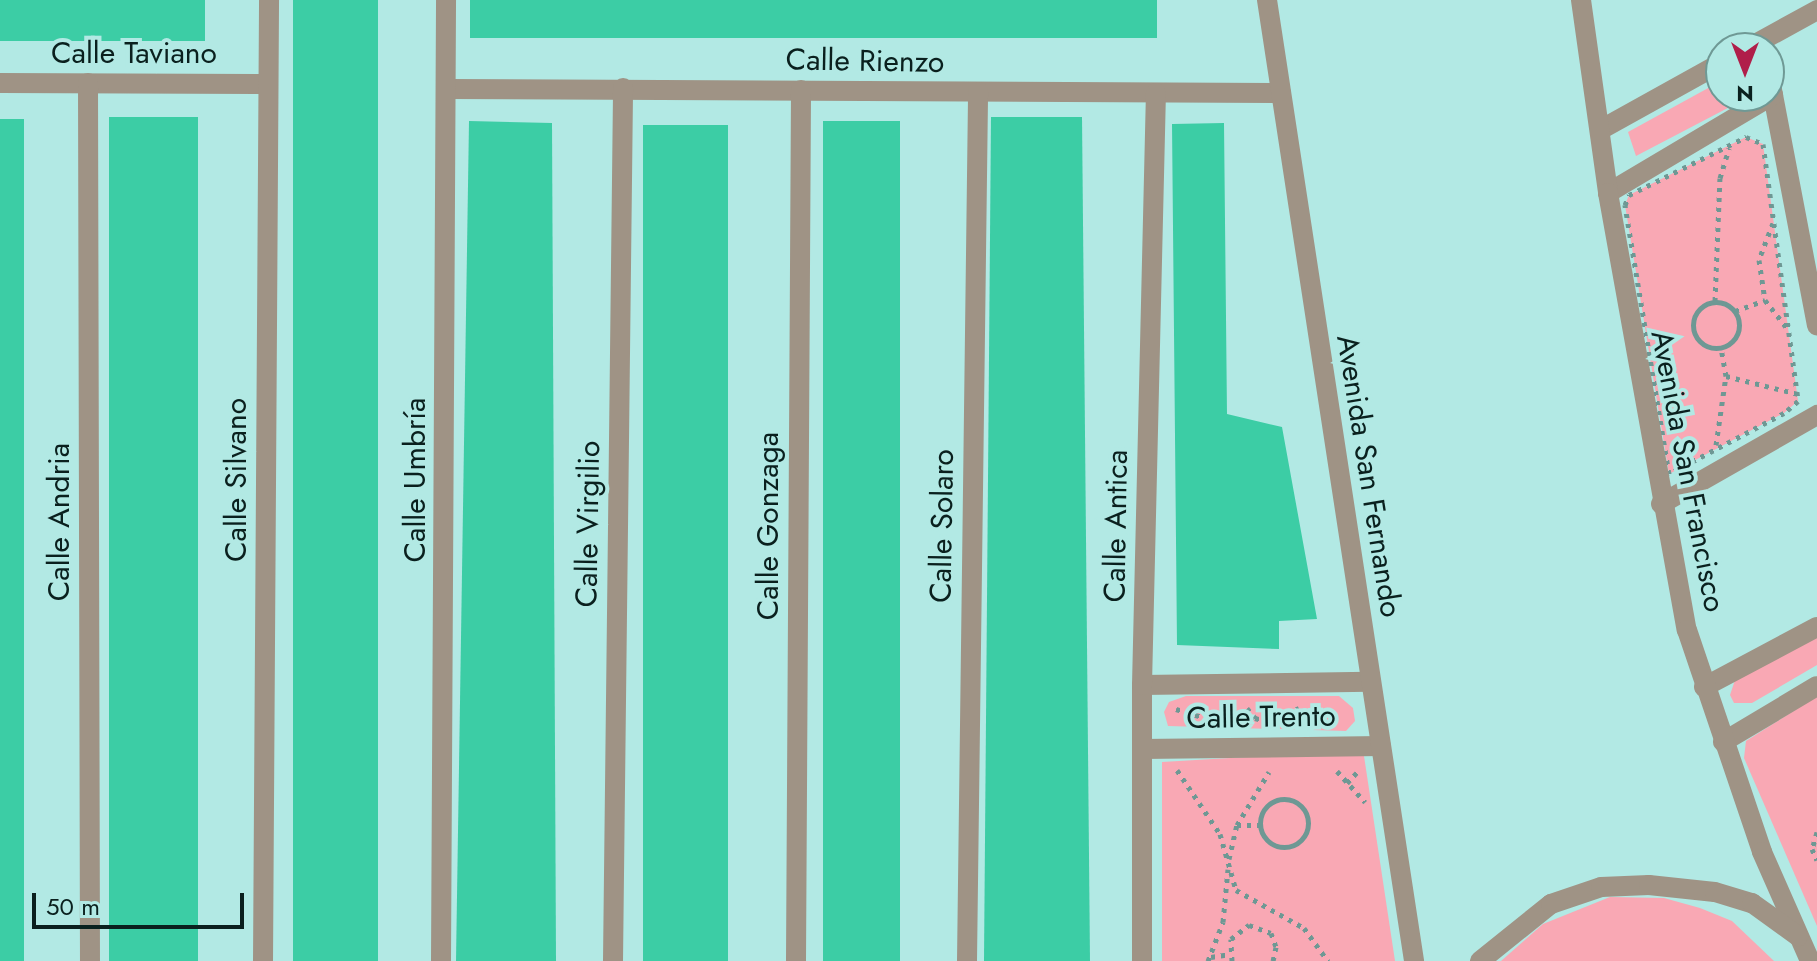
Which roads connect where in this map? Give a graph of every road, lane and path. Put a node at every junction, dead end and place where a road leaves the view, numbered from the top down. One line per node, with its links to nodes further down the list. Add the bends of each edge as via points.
1 (269, 0): 10 (street, Calle Silvano)
2 (446, 0): 12 (street, Calle Umbría)
3 (1267, 0): 16 (street, Avenida San Fernando)
4 (1581, 0): 19 (street, Avenida San Francisco)
5 (1817, 10): 6 (street)
6 (1780, 32)
7 (1705, 72): 19 (street)
8 (0, 83): 9 (street, Calle Taviano)
9 (88, 83): 10 (street, Calle Taviano); 59 (street, Calle Andria)
10 (268, 84): 60 (street, Calle Silvano)
11 (623, 88): 12 (street, Calle Rienzo); 13 (street, Calle Rienzo); 62 (street, Calle Virgilio)
12 (448, 89): 61 (street, Calle Umbría)
13 (801, 90): 14 (street, Calle Rienzo); 63 (street, Calle Gonzaga)
14 (978, 92): 15 (street, Calle Rienzo); 64 (street, Calle Solaro)
15 (1156, 93): 16 (street, Calle Rienzo); 37 (street, Calle Antica)
16 (1281, 93): 36 (street, Avenida San Fernando)
17 (1744, 112): 21 (street)
18 (1778, 112): 23 (street)
19 (1600, 130): 21 (street, Avenida San Francisco)
20 (1731, 142): 22 (path, via 1746,137 1763,144); 25 (path, via 1720,178); 33 (path, via 1629,195 1625,205 1669,474)
21 (1608, 193): 34 (street, Avenida San Francisco)
22 (1774, 220): 24 (path, via 1759,260); 28 (path)
23 (1809, 225): 27 (street)
24 (1765, 300): 26 (path); 28 (path)
25 (1715, 301): 26 (path); 29 (path, via 1696,313 1693,328 1700,342)
26 (1735, 311): 29 (path, via 1738,333)
27 (1817, 325)
28 (1789, 330): 31 (path)
29 (1721, 348): 30 (path)
30 (1726, 376): 31 (path); 33 (path)
31 (1798, 394): 33 (path, via 1784,413)
32 (1817, 415): 34 (street)
33 (1715, 450)
34 (1661, 504): 39 (street, Avenida San Francisco)
35 (1817, 627): 39 (street)
36 (1369, 682): 37 (street, Calle Trento); 43 (street, Avenida San Fernando)
37 (1142, 685): 44 (street, Calle Antica)
38 (1817, 686): 42 (street)
39 (1704, 687): 42 (street, Avenida San Francisco)
40 (1167, 706): 41 (path, via 1213,720 1245,707 1269,722)
41 (1304, 706)
42 (1723, 742): 56 (street, Avenida San Francisco)
43 (1381, 746): 44 (street, Calle Trento); 68 (street, Avenida San Fernando)
44 (1142, 749): 65 (street, Calle Antica)
45 (1169, 759): 55 (path, via 1203,802)
46 (1326, 759): 49 (path)
47 (1365, 764): 49 (path)
48 (1271, 769): 51 (path)
49 (1347, 783): 50 (path)
50 (1372, 809)
51 (1237, 825): 52 (path); 55 (path)
52 (1260, 825): 52 (path, via 1273,845 1289,847 1303,839 1309,824 1304,809 1284,799 1264,810)
53 (1817, 832): 54 (path, via 1812,849)
54 (1817, 860)
55 (1228, 864): 58 (path, via 1223,922); 67 (path, via 1236,890 1304,928)
56 (1798, 936): 69 (street, via 1752,903 1715,892 1601,887 1551,904); 70 (street)
57 (1230, 958): 58 (path); 66 (path, via 1235,932 1257,925 1275,939)
58 (1209, 959)
59 (90, 961)
60 (263, 961)
61 (441, 961)
62 (613, 961)
63 (796, 961)
64 (967, 961)
65 (1142, 961)
66 (1273, 961)
67 (1328, 961)
68 (1414, 961)
69 (1480, 961)
70 (1810, 961)

